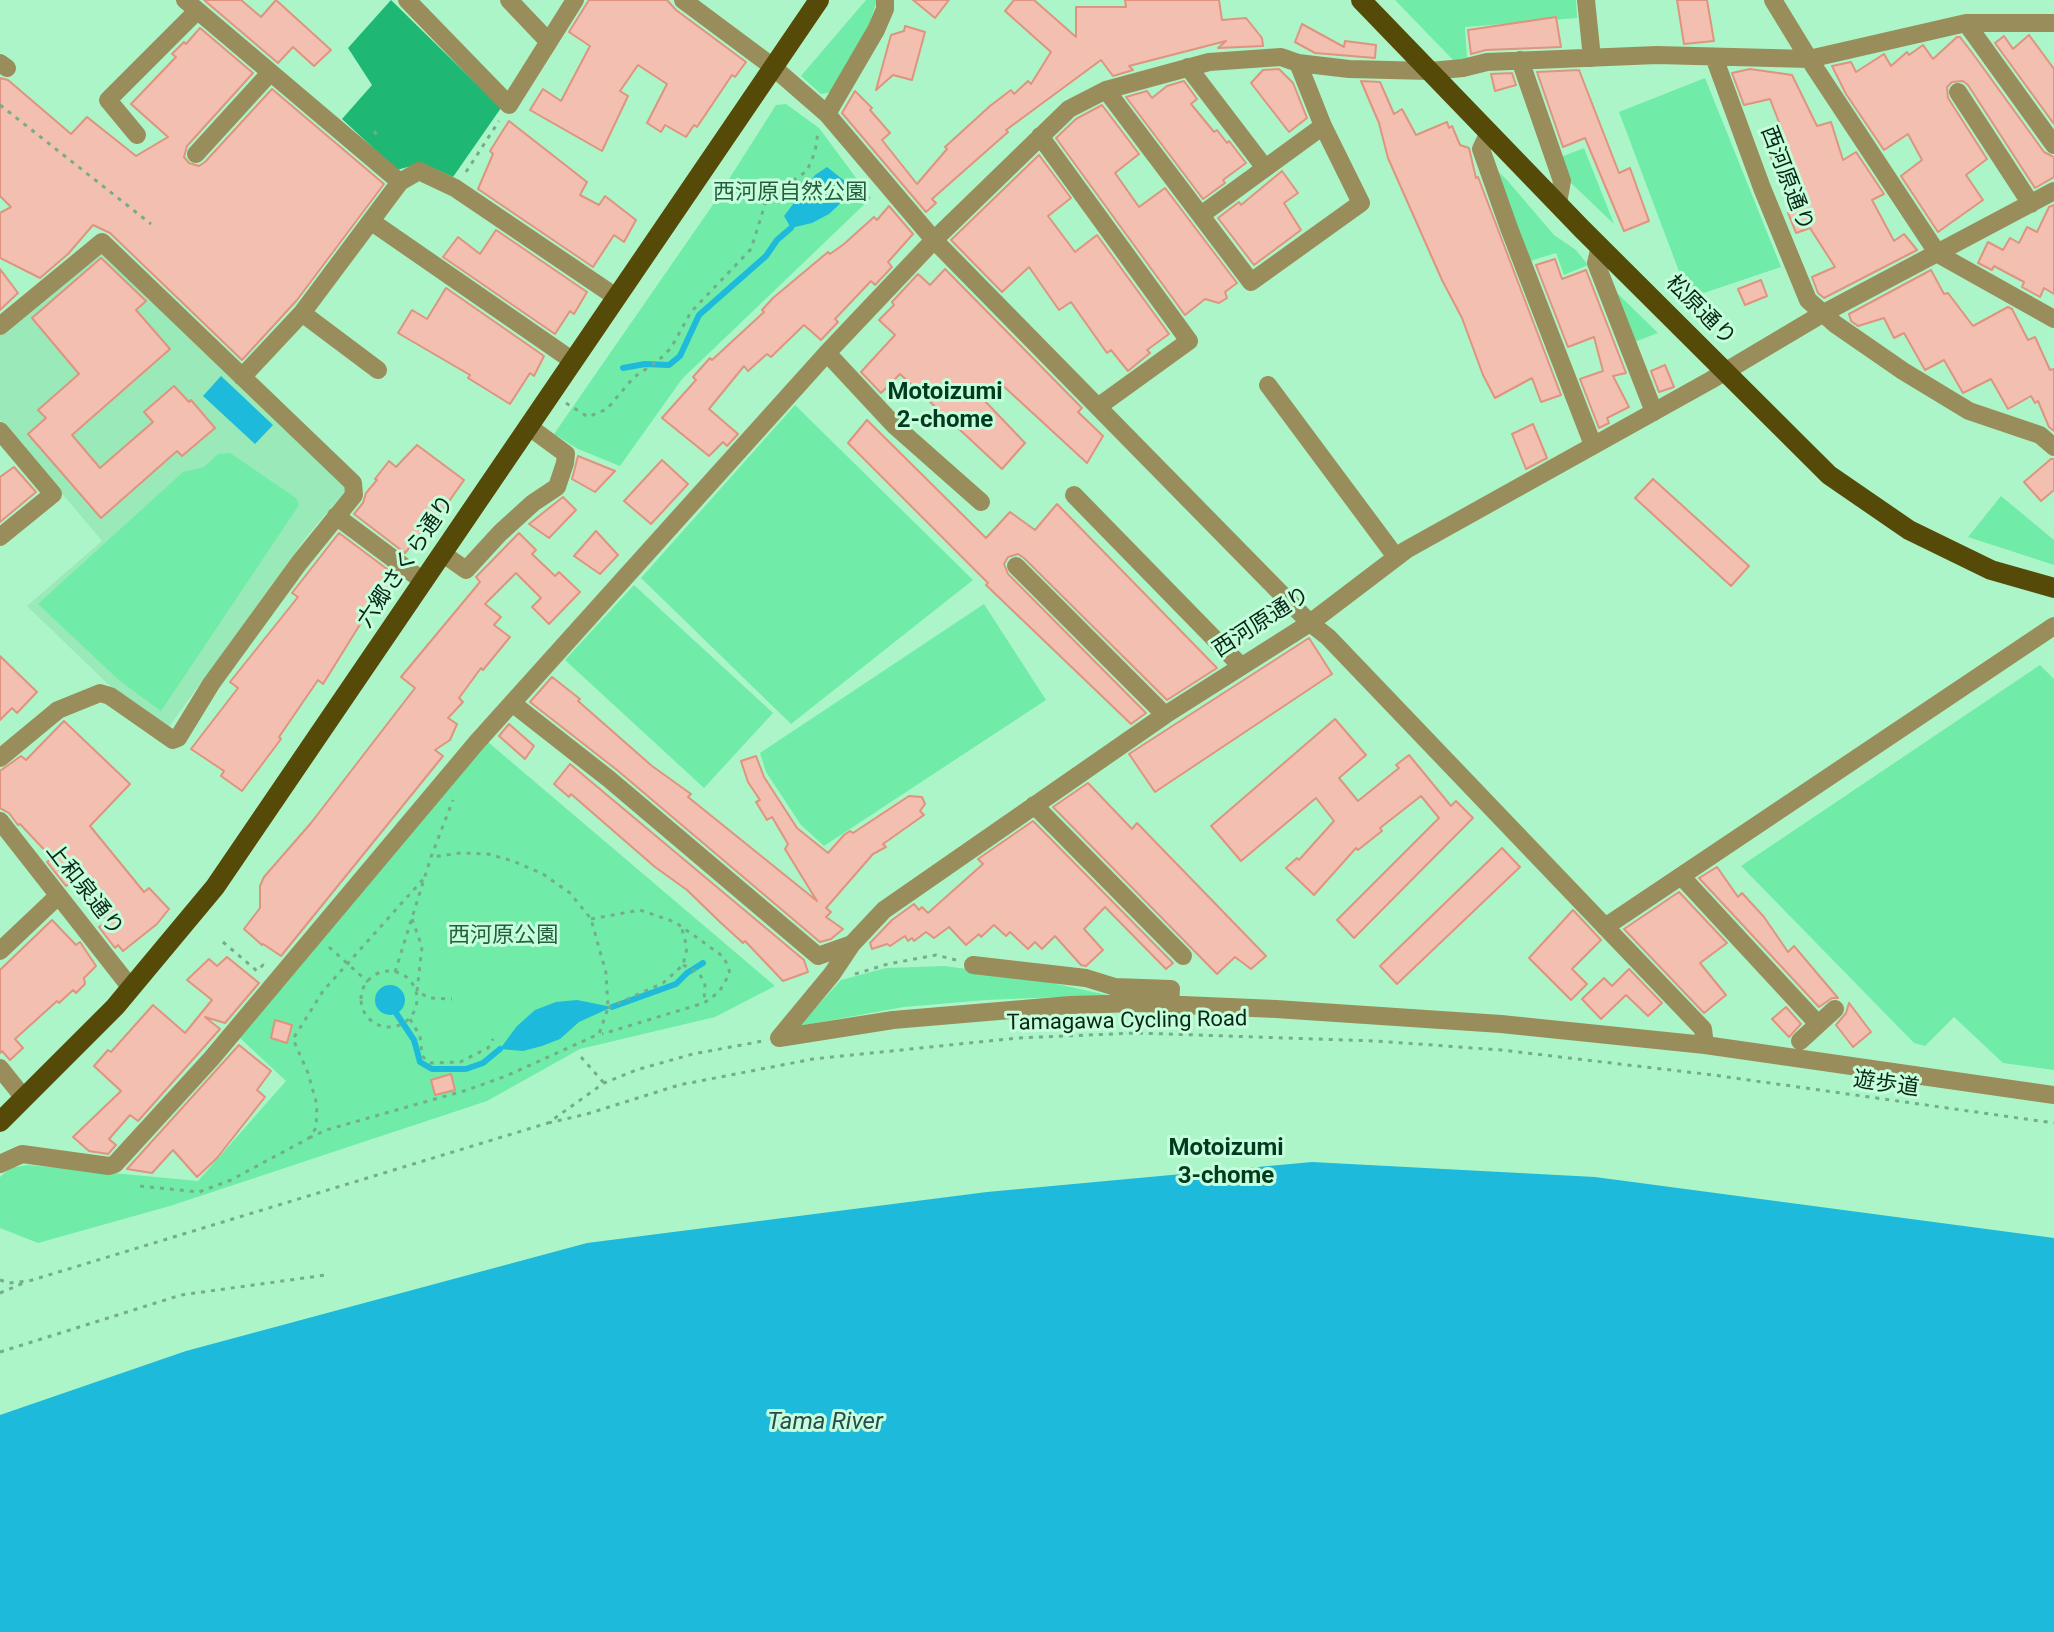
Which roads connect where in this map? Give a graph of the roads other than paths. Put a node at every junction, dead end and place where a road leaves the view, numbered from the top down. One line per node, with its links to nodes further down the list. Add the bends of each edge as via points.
1 (407, 0): 13 (street, via 509,105)
2 (509, 0): 13 (street)
3 (575, 0): 13 (street)
4 (683, 0): 19 (street)
5 (819, 0): 19 (main road, 六郷さくら通り)
6 (885, 0): 25 (street, via 876,30)
7 (1361, 0): 21 (main road, 松原通り)
8 (1586, 0): 15 (street)
9 (1773, 0): 16 (street)
10 (191, 5): 22 (street); 28 (street, via 108,100)
11 (1966, 23): 12 (street); 16 (street); 30 (street)
12 (2054, 23)
13 (547, 40)
14 (1714, 57): 15 (street); 16 (street); 44 (street, 西河原通り, via 1808,300)
15 (1592, 58): 17 (street)
16 (1809, 59): 41 (street)
17 (1520, 60): 21 (street); 35 (street, via 1562,181)
18 (1298, 63): 20 (street, via 1281,57); 21 (street); 26 (street)
19 (773, 67): 25 (street); 42 (main road, 六郷さくら通り)
20 (1188, 67): 23 (street); 32 (street)
21 (1430, 71): 27 (main road, 松原通り)
22 (269, 74): 31 (street); 33 (street)
23 (1106, 90): 29 (street, via 1069,109); 37 (street)
24 (1958, 92): 36 (street)
25 (827, 114): 39 (street)
26 (1323, 126): 32 (street); 37 (street, via 1361,203 1251,282)
27 (1489, 132): 35 (main road, 松原通り); 58 (street, via 1481,149)
28 (137, 135)
29 (1040, 136): 39 (street); 53 (street, via 1189,341)
30 (2054, 145)
31 (196, 154)
32 (1265, 168): 37 (street)
33 (400, 182): 38 (street); 42 (street, via 419,171 455,188)
34 (2054, 191): 36 (street)
35 (1558, 203): 40 (main road, 松原通り)
36 (2031, 204): 41 (street)
37 (1201, 215)
38 (372, 222): 43 (street); 48 (street)
39 (934, 240): 47 (street); 53 (street)
40 (1600, 246): 50 (main road, 松原通り); 54 (street, via 1596,263)
41 (1938, 254): 44 (street); 45 (street)
42 (616, 297): 48 (main road, 六郷さくら通り)
43 (302, 313): 49 (street); 51 (street)
44 (1822, 314): 50 (street, 西河原通り); 57 (street, 西河原通り, via 1969,411)
45 (2054, 319)
46 (0, 326): 51 (street, via 102,242)
47 (827, 353): 60 (street, via 895,426); 71 (street)
48 (573, 361): 55 (main road, 六郷さくら通り)
49 (378, 370)
50 (1726, 370): 54 (street, 西河原通り); 67 (main road, 松原通り, via 1829,475 1909,530 1991,570)
51 (242, 377): 61 (street, via 353,483 354,495)
52 (1268, 385): 64 (street)
53 (1099, 406): 68 (street)
54 (1654, 412): 58 (street, 西河原通り)
55 (528, 426): 63 (main road, 六郷さくら通り); 63 (street, via 566,454 557,487 500,533 466,570)
56 (0, 431): 62 (street, via 53,494)
57 (2049, 437)
58 (1593, 445): 64 (street, 西河原通り)
59 (1074, 495): 70 (street)
60 (981, 502)
61 (336, 516): 66 (street); 73 (street, via 211,684 178,738 173,740 100,693 58,710)
62 (0, 537)
63 (442, 553): 66 (main road, 六郷さくら通り)
64 (1396, 557): 68 (street, 西河原通り)
65 (1016, 566): 72 (street)
66 (423, 581): 83 (main road, 六郷さくら通り, via 215,887)
67 (2054, 588)
68 (1310, 623): 70 (street, 西河原通り); 78 (street)
69 (2054, 626): 76 (street)
70 (1240, 665): 72 (street, 西河原通り)
71 (512, 703): 79 (street, via 818,956); 93 (street, via 211,1059 115,1164 22,1154)
72 (1165, 715): 74 (street, 西河原通り)
73 (0, 758)
74 (1034, 805): 79 (street, 西河原通り, via 884,910); 81 (street)
75 (0, 821): 77 (street, 上和泉通り)
76 (1681, 876): 78 (street); 86 (street)
77 (58, 896): 80 (street); 83 (street, 上和泉通り)
78 (1605, 927): 88 (street, via 1703,1029)
79 (852, 944): 84 (street, 西河原通り, via 779,1038 990,1010)
80 (0, 951)
81 (1183, 956)
82 (973, 965): 84 (street, via 1086,978 1115,987 1171,989)
83 (131, 988): 91 (main road, 六郷さくら通り)
84 (1170, 1005): 88 (street, via 1501,1024)
85 (1835, 1009): 86 (street)
86 (1818, 1024): 87 (street)
87 (1800, 1041)
88 (1705, 1045): 90 (street)
89 (0, 1068): 91 (street)
90 (2054, 1095)
91 (24, 1098): 92 (main road, 六郷さくら通り)
92 (0, 1122)
93 (0, 1164)

